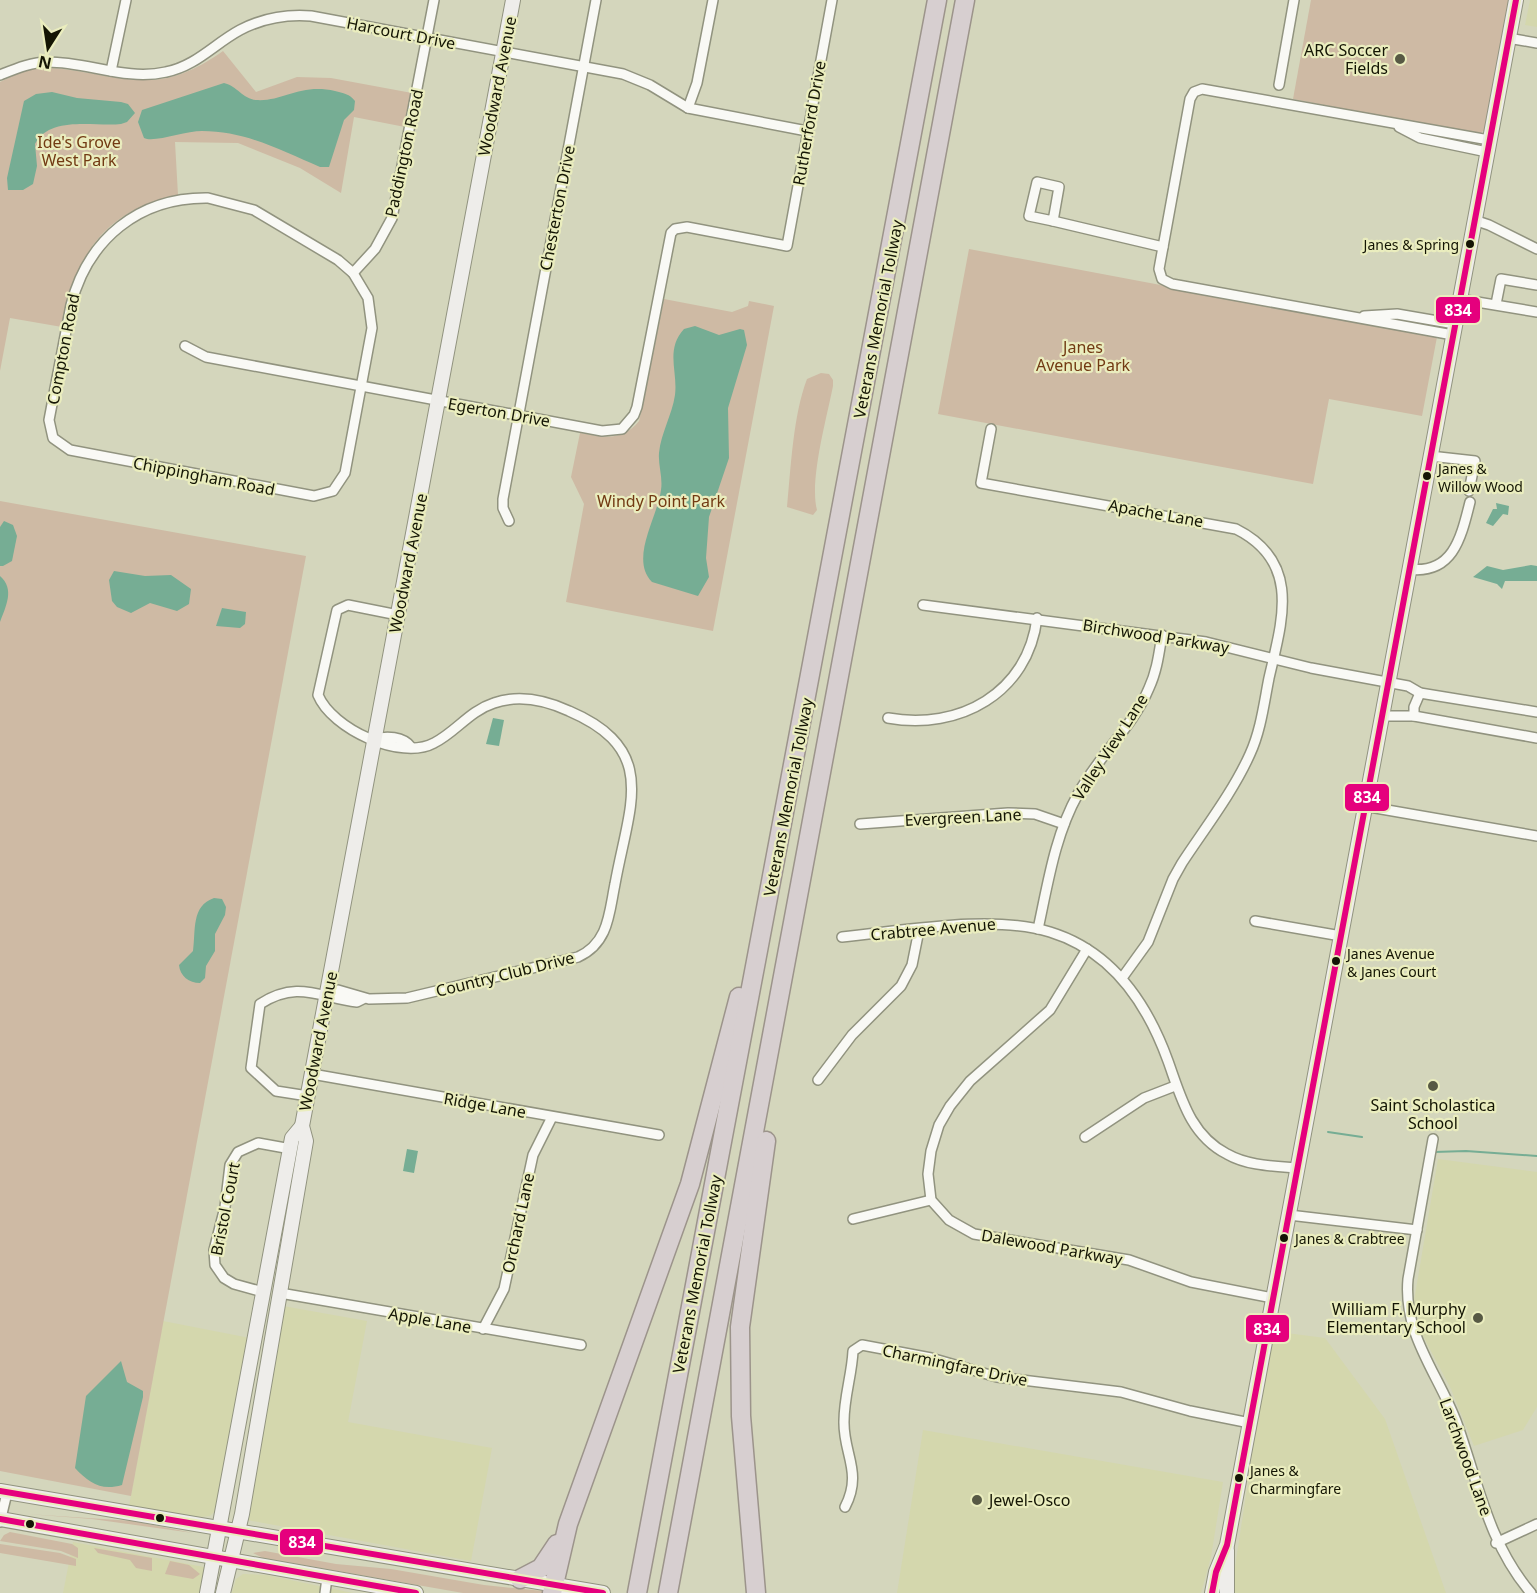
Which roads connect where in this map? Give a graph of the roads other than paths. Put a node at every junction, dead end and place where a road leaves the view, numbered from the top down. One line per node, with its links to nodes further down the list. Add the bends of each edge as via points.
1 (126, 0): 16 (street)
2 (434, 0): 11 (street, Paddington Road)
3 (513, 0): 14 (main road, Woodward Avenue)
4 (596, 0): 15 (street, Chesterton Drive)
5 (713, 0): 19 (street, via 697,83)
6 (832, 0): 20 (street, Rutherford Drive)
7 (968, 0): 70 (highway, Veterans Memorial Tollway)
8 (1294, 0): 18 (street)
9 (1516, 0): 12 (main road)
10 (936, 4): 67 (highway, Veterans Memorial Tollway)
11 (427, 38): 14 (street, Harcourt Drive); 16 (street, Harcourt Drive, via 289,15 239,31 201,59 178,69 141,75); 26 (street, Paddington Road, via 392,218 375,249)
12 (1508, 38): 13 (street); 21 (main road)
13 (1537, 43)
14 (504, 53): 15 (street, Harcourt Drive); 34 (main road, Woodward Avenue)
15 (584, 68): 19 (street, Harcourt Drive, via 637,79); 35 (street, Chesterton Drive)
16 (111, 71): 17 (street, Harcourt Drive, via 47,62)
17 (0, 75)
18 (1279, 85)
19 (688, 108): 20 (street, Harcourt Drive)
20 (807, 131): 36 (street, Rutherford Drive, via 787,246 687,227 675,229 668,239)
21 (1488, 146): 22 (main road); 24 (street, via 1420,138 1392,123 1197,90 1190,99)
22 (1474, 220): 25 (street); 28 (main road)
23 (1053, 221): 23 (street, via 1059,187 1037,182 1029,216); 24 (street)
24 (1163, 246): 31 (street, via 1160,275 1166,282 1358,317)
25 (1537, 249)
26 (353, 273): 33 (street, via 368,298 372,314); 38 (street, Compton Road, via 262,214 238,204 208,198 185,199 137,214 100,244 75,286 49,420)
27 (1537, 285): 29 (street, via 1501,279)
28 (1459, 299): 29 (street); 31 (main road)
29 (1496, 304): 30 (street)
30 (1537, 312)
31 (1454, 329): 39 (main road)
32 (185, 346): 33 (street, Egerton Drive, via 206,357)
33 (361, 386): 34 (street, Egerton Drive); 38 (street, Chippingham Road, via 343,479 333,491 314,496 70,450)
34 (438, 401): 35 (street, Egerton Drive); 45 (main road, Woodward Avenue)
35 (519, 416): 36 (street, Egerton Drive, via 607,432 622,429); 42 (street, Chesterton Drive, via 502,508)
36 (632, 418)
37 (991, 429): 48 (street, Apache Lane, via 981,483 1227,526 1252,538 1275,563 1282,588 1283,617)
38 (53, 438)
39 (1430, 456): 40 (street, via 1474,461); 43 (main road)
40 (1469, 491)
41 (1470, 502): 43 (street, via 1461,535 1443,563 1431,570)
42 (509, 521)
43 (1408, 569): 49 (main road)
44 (923, 605): 46 (street, Birchwood Parkway)
45 (398, 615): 56 (main road, Woodward Avenue); 56 (street, via 348,605 336,610 318,695 350,728)
46 (1037, 618): 47 (street, Birchwood Parkway); 54 (street, via 1028,656 994,696 938,719)
47 (1162, 635): 48 (street, Birchwood Parkway); 59 (street, Valley View Lane, via 1156,669 1144,699 1086,779)
48 (1274, 659): 49 (street, Birchwood Parkway); 68 (street, via 1250,755 1173,879 1148,942)
49 (1387, 682): 50 (street, Birchwood Parkway); 52 (main road)
50 (1420, 693): 51 (street, Birchwood Parkway); 53 (street)
51 (1537, 712)
52 (1381, 716): 53 (street); 57 (main road)
53 (1414, 716): 55 (street)
54 (888, 718)
55 (1537, 738)
56 (375, 739): 69 (main road, Woodward Avenue); 69 (street, Country Club Drive, via 387,736 408,742 411,747 432,744 470,714 507,700 545,701 591,720 610,734 624,752 632,785 607,926 598,944 578,957 407,998 357,1002)
57 (1364, 806): 60 (street); 64 (main road)
58 (860, 824): 59 (street, Evergreen Lane, via 1016,813 1035,814)
59 (1064, 824): 62 (street, Valley View Lane)
60 (1537, 836)
61 (1254, 921): 64 (street)
62 (1038, 929): 63 (street, Crabtree Avenue, via 994,923); 66 (street, Crabtree Avenue)
63 (919, 930): 65 (street, Crabtree Avenue); 72 (street, via 912,966 901,986 852,1035)
64 (1341, 936): 81 (main road)
65 (842, 937)
66 (1086, 949): 68 (street, Crabtree Avenue); 82 (street, via 1050,1010 970,1081 950,1106 931,1151 927,1174)
67 (757, 961): 95 (highway, via 739,998 690,1185); 112 (highway, Veterans Memorial Tollway)
68 (1122, 978): 73 (street, Crabtree Avenue, via 1151,1020)
69 (326, 995): 71 (main road, Woodward Avenue); 74 (street, Country Club Drive, via 304,990 271,997 260,1004 251,1068 276,1091)
70 (779, 1006): 106 (highway, via 777,1063 740,1327 741,1416); 113 (highway, Veterans Memorial Tollway)
71 (312, 1074): 74 (main road, Woodward Avenue); 75 (street, Ridge Lane)
72 (818, 1080)
73 (1175, 1086): 78 (street, via 1144,1098); 81 (street, Crabtree Avenue, via 1193,1125 1218,1149 1257,1164)
74 (308, 1096): 76 (main road, Woodward Avenue)
75 (552, 1117): 77 (street, Ridge Lane); 89 (street, Orchard Lane, via 533,1155 504,1289)
76 (302, 1126): 80 (main road, Woodward Avenue, via 292,1138); 87 (main road, Woodward Avenue, via 306,1140)
77 (659, 1135)
78 (1085, 1137)
79 (1433, 1139): 85 (street, Larchwood Lane)
80 (291, 1149): 86 (main road, Woodward Avenue); 86 (street, Bristol Court, via 258,1143 238,1152 230,1165 214,1250 215,1265 234,1284)
81 (1298, 1168): 83 (main road)
82 (931, 1200): 84 (street); 88 (street, Dalewood Parkway, via 949,1220 975,1233 1129,1260 1191,1282)
83 (1289, 1215): 85 (street); 88 (main road)
84 (852, 1219)
85 (1417, 1230): 99 (street, Larchwood Lane, via 1407,1290 1411,1326 1456,1421)
86 (263, 1292): 97 (main road, Woodward Avenue)
87 (280, 1293): 89 (street, Apple Lane); 98 (main road, Woodward Avenue)
88 (1273, 1298): 91 (main road)
89 (483, 1329): 90 (street, Apple Lane)
90 (581, 1345)
91 (1250, 1423): 93 (street, Charmingfare Drive, via 1121,1392 997,1377 931,1358 862,1345 854,1351 845,1408 844,1426 854,1471 851,1497); 100 (main road)
92 (3, 1492): 94 (street); 97 (main road)
93 (845, 1507)
94 (0, 1521): 101 (main road)
95 (568, 1524): 104 (highway, via 541,1568); 105 (highway)
96 (1537, 1524): 99 (street)
97 (220, 1528): 98 (main road); 101 (main road, Woodward Avenue)
98 (238, 1530): 102 (main road, Woodward Avenue); 104 (main road)
99 (1496, 1542): 116 (street, Larchwood Lane)
100 (1227, 1545): 114 (main road); 115 (main road)
101 (214, 1558): 102 (main road); 107 (main road, Woodward Avenue)
102 (231, 1561): 103 (main road); 108 (main road, Woodward Avenue)
103 (327, 1578): 109 (street); 110 (main road)
104 (520, 1579): 105 (main road)
105 (552, 1589): 111 (main road)
106 (757, 1590)
107 (207, 1593)
108 (223, 1593)
109 (325, 1593)
110 (416, 1593)
111 (602, 1593)
112 (638, 1593)
113 (668, 1593)
114 (1212, 1593)
115 (1227, 1593)
116 (1531, 1593)

